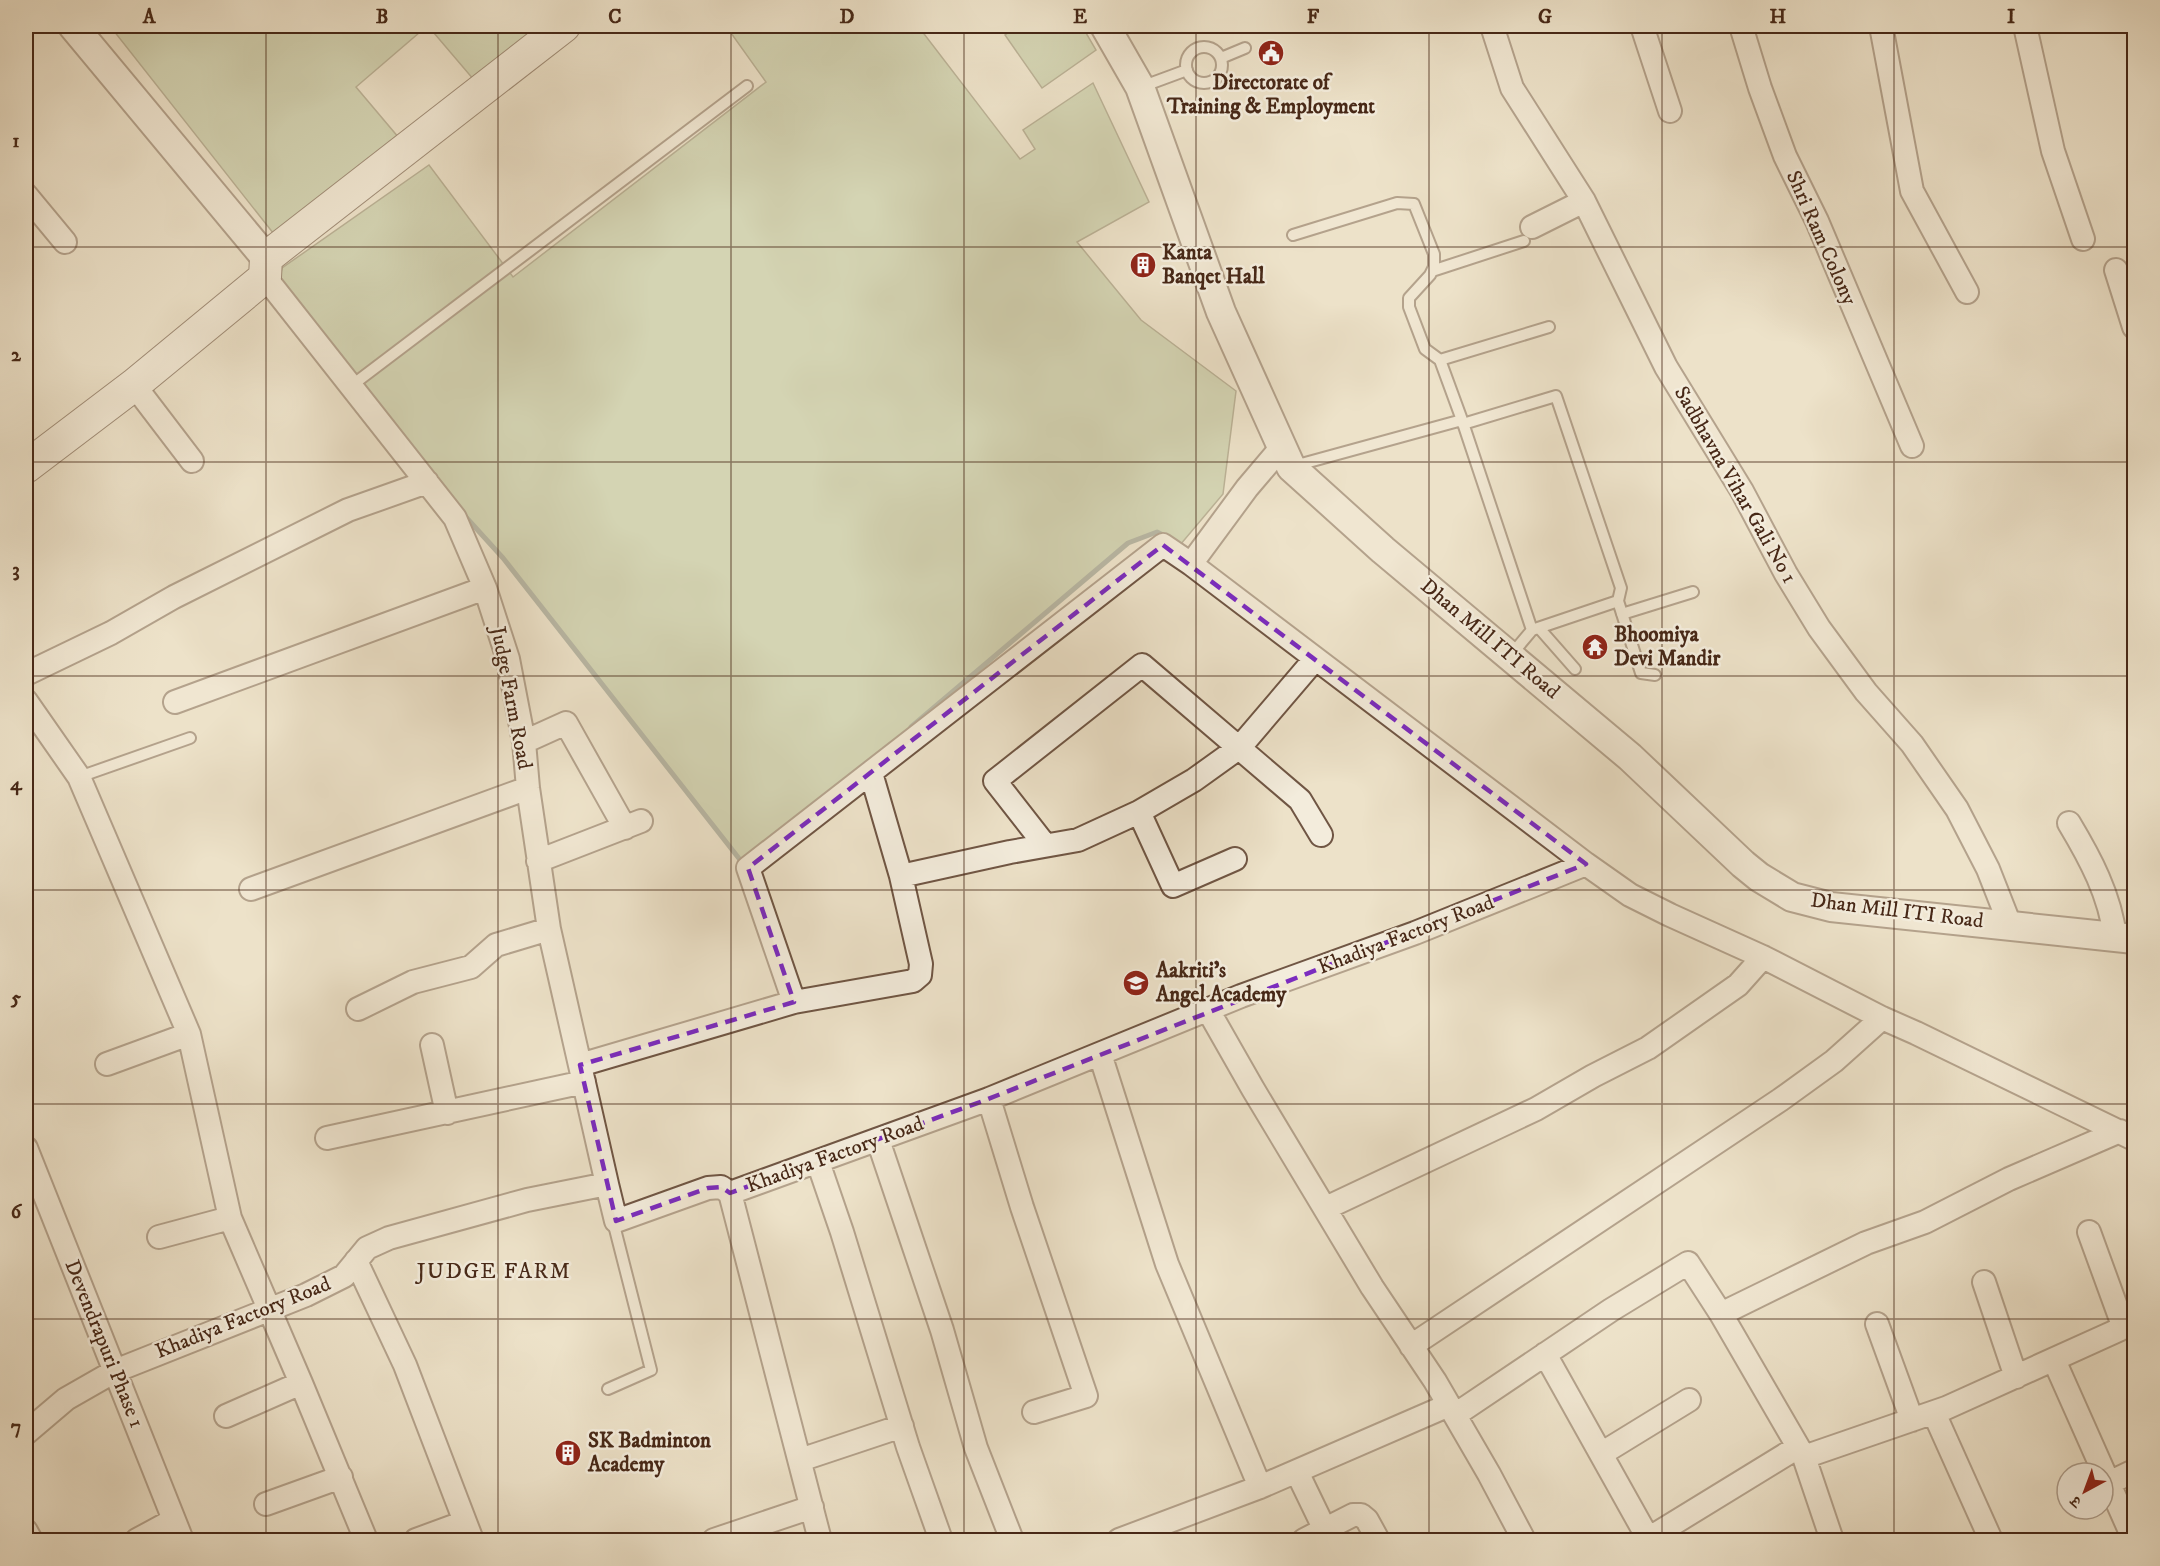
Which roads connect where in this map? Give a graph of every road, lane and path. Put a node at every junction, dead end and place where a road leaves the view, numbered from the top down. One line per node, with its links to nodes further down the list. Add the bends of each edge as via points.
1 (73, 26): 21 (street)
2 (564, 26): 21 (main road)
3 (1105, 26): 13 (street, Dhan Mill ITI Road)
4 (1492, 26): 16 (street, Sadbhavna Vihar Gali No 1, via 1512,88)
5 (1642, 26): 14 (street)
6 (1741, 26): 31 (street, Shri Ram Colony, via 1785,156 1817,221)
7 (1881, 26): 24 (street, via 1912,191)
8 (2025, 26): 19 (street, via 2053,151)
9 (1245, 48): 10 (lane)
10 (1221, 58): 11 (lane, via 1213,49 1201,47 1190,53); 11 (lane, via 1221,69 1210,81 1199,82)
11 (1187, 70): 13 (lane)
12 (747, 86): 29 (lane)
13 (1140, 87): 32 (street, Dhan Mill ITI Road, via 1221,312)
14 (1670, 111)
15 (26, 195): 20 (street)
16 (1584, 201): 17 (street); 64 (street, Sadbhavna Vihar Gali No 1, via 1666,367 1742,491 1786,574 1819,628 1866,692 1912,744 1958,809)
17 (1528, 234): 23 (lane)
18 (1293, 236): 23 (lane, via 1397,203 1414,204 1434,254)
19 (2083, 239)
20 (65, 242)
21 (266, 267): 28 (main road); 29 (street, Judge Farm Road)
22 (2116, 270): 26 (street)
23 (1432, 271): 27 (lane, via 1409,298 1409,307 1425,349)
24 (1967, 292)
25 (1549, 327): 27 (lane)
26 (2134, 327)
27 (1440, 360): 30 (lane)
28 (134, 385): 33 (street); 34 (main road)
29 (351, 386): 35 (street, Judge Farm Road)
30 (1463, 422): 32 (lane); 39 (lane, via 1556,396 1621,588); 41 (lane)
31 (1912, 446)
32 (1286, 457): 36 (street, via 1247,488); 42 (street, Dhan Mill ITI Road, via 1383,550)
33 (192, 461)
34 (26, 467)
35 (427, 482): 37 (street, Judge Farm Road, via 455,518); 45 (street, via 348,510)
36 (1191, 564): 43 (street); 52 (street, via 1162,545)
37 (485, 588): 48 (street); 50 (street, Judge Farm Road, via 508,660)
38 (1693, 592): 40 (lane)
39 (1618, 601): 40 (lane); 41 (lane)
40 (1622, 614): 46 (lane, via 1641,673)
41 (1536, 629): 42 (lane); 44 (lane)
42 (1510, 656): 64 (street, Dhan Mill ITI Road, via 1630,757 1743,864 1792,897 1831,907)
43 (1315, 659): 51 (street); 61 (street)
44 (1575, 669)
45 (26, 674)
46 (1654, 675)
47 (26, 701): 53 (street)
48 (175, 702)
49 (190, 738): 53 (lane)
50 (524, 742): 54 (street, Judge Farm Road); 60 (street, via 566,723 633,825)
51 (1240, 747): 55 (street); 57 (street, via 1300,800); 58 (street, via 1142,665 995,781)
52 (871, 773): 62 (street); 68 (street, via 748,868)
53 (79, 777): 72 (street)
54 (528, 788): 60 (street, Judge Farm Road); 63 (street)
55 (1139, 813): 58 (street, via 1078,840); 59 (street, via 1173,886)
56 (2069, 823): 66 (street)
57 (1321, 835)
58 (1045, 845): 62 (street)
59 (1235, 859)
60 (538, 861): 65 (street, Judge Farm Road)
61 (1586, 864): 67 (street, via 1630,895); 70 (street, Khadiya Factory Road)
62 (901, 876): 68 (street, via 921,964 920,975 913,981)
63 (250, 888)
64 (2010, 925): 66 (street, Dhan Mill ITI Road)
65 (549, 929): 69 (street, via 496,945 471,967 413,982); 76 (street, Judge Farm Road)
66 (2125, 938)
67 (1763, 957): 71 (street); 86 (street, via 1738,985 1648,1048 1536,1109)
68 (794, 1002): 76 (street)
69 (358, 1009)
70 (1208, 1010): 74 (street, Khadiya Factory Road); 86 (street)
71 (1882, 1018): 79 (street); 97 (street, via 1834,1061 1780,1100)
72 (189, 1034): 75 (street); 87 (street)
73 (432, 1045): 78 (street)
74 (1100, 1054): 77 (street, Khadiya Factory Road); 120 (street, via 1167,1264)
75 (107, 1064)
76 (582, 1073): 78 (street); 84 (street, Judge Farm Road)
77 (989, 1099): 81 (street, Khadiya Factory Road); 106 (street, via 1086,1396)
78 (447, 1113): 80 (street)
79 (2127, 1135): 94 (street, via 2009,1179 1925,1222 1866,1243)
80 (327, 1138)
81 (878, 1140): 83 (street, Khadiya Factory Road); 137 (street, via 942,1330 976,1448)
82 (26, 1148): 100 (street, Devendrapuri Phase 1)
83 (818, 1162): 85 (street, Khadiya Factory Road); 110 (street)
84 (607, 1184): 88 (street); 91 (street, Khadiya Factory Road, via 527,1200 389,1238 367,1248)
85 (730, 1193): 88 (street, Khadiya Factory Road, via 721,1187 708,1188); 114 (street)
86 (1326, 1208): 97 (street)
87 (230, 1218): 90 (street); 93 (street)
88 (616, 1221): 103 (lane, via 651,1370)
89 (2089, 1232): 96 (street)
90 (159, 1237)
91 (356, 1260): 93 (street, Khadiya Factory Road, via 345,1276); 127 (street, via 405,1365)
92 (1983, 1282): 101 (street)
93 (268, 1309): 100 (street, Khadiya Factory Road); 102 (street)
94 (1720, 1314): 98 (street, via 1688,1263); 112 (street)
95 (1877, 1324): 109 (street)
96 (2129, 1326): 99 (street)
97 (1411, 1346): 105 (street)
98 (1545, 1354): 105 (street); 113 (street)
99 (2054, 1360): 101 (street); 115 (street)
100 (115, 1371): 111 (street, Khadiya Factory Road, via 66,1399); 124 (street, Devendrapuri Phase 1)
101 (2016, 1377): 107 (street)
102 (302, 1383): 108 (street); 118 (street)
103 (608, 1389)
104 (1689, 1400): 113 (street)
105 (1452, 1410): 117 (street); 141 (street)
106 (1034, 1413)
107 (1934, 1413): 109 (street); 144 (street)
108 (226, 1416)
109 (1912, 1420): 112 (street)
110 (902, 1426): 114 (street); 136 (street)
111 (26, 1433)
112 (1801, 1452): 142 (street); 143 (street)
113 (1602, 1454): 142 (street)
114 (800, 1460): 123 (street)
115 (2099, 1461)
116 (2134, 1471): 119 (street)
117 (1297, 1472): 120 (street); 125 (street)
118 (341, 1477): 122 (street); 132 (street)
119 (2115, 1480)
120 (1260, 1487): 138 (street)
121 (2115, 1496): 128 (street)
122 (266, 1504)
123 (812, 1507): 134 (street); 135 (street)
124 (174, 1520): 130 (street); 131 (street, Devendrapuri Phase 1)
125 (1325, 1530): 139 (street); 140 (street, via 1360,1515)
126 (26, 1531): 129 (street)
127 (468, 1531): 133 (street)
128 (2132, 1532)
129 (30, 1540)
130 (137, 1540)
131 (182, 1540)
132 (366, 1540)
133 (416, 1540)
134 (714, 1540)
135 (820, 1540)
136 (941, 1540)
137 (1012, 1540)
138 (1119, 1540)
139 (1304, 1540)
140 (1378, 1540)
141 (1524, 1540)
142 (1648, 1540)
143 (1832, 1540)
144 (1991, 1540)

